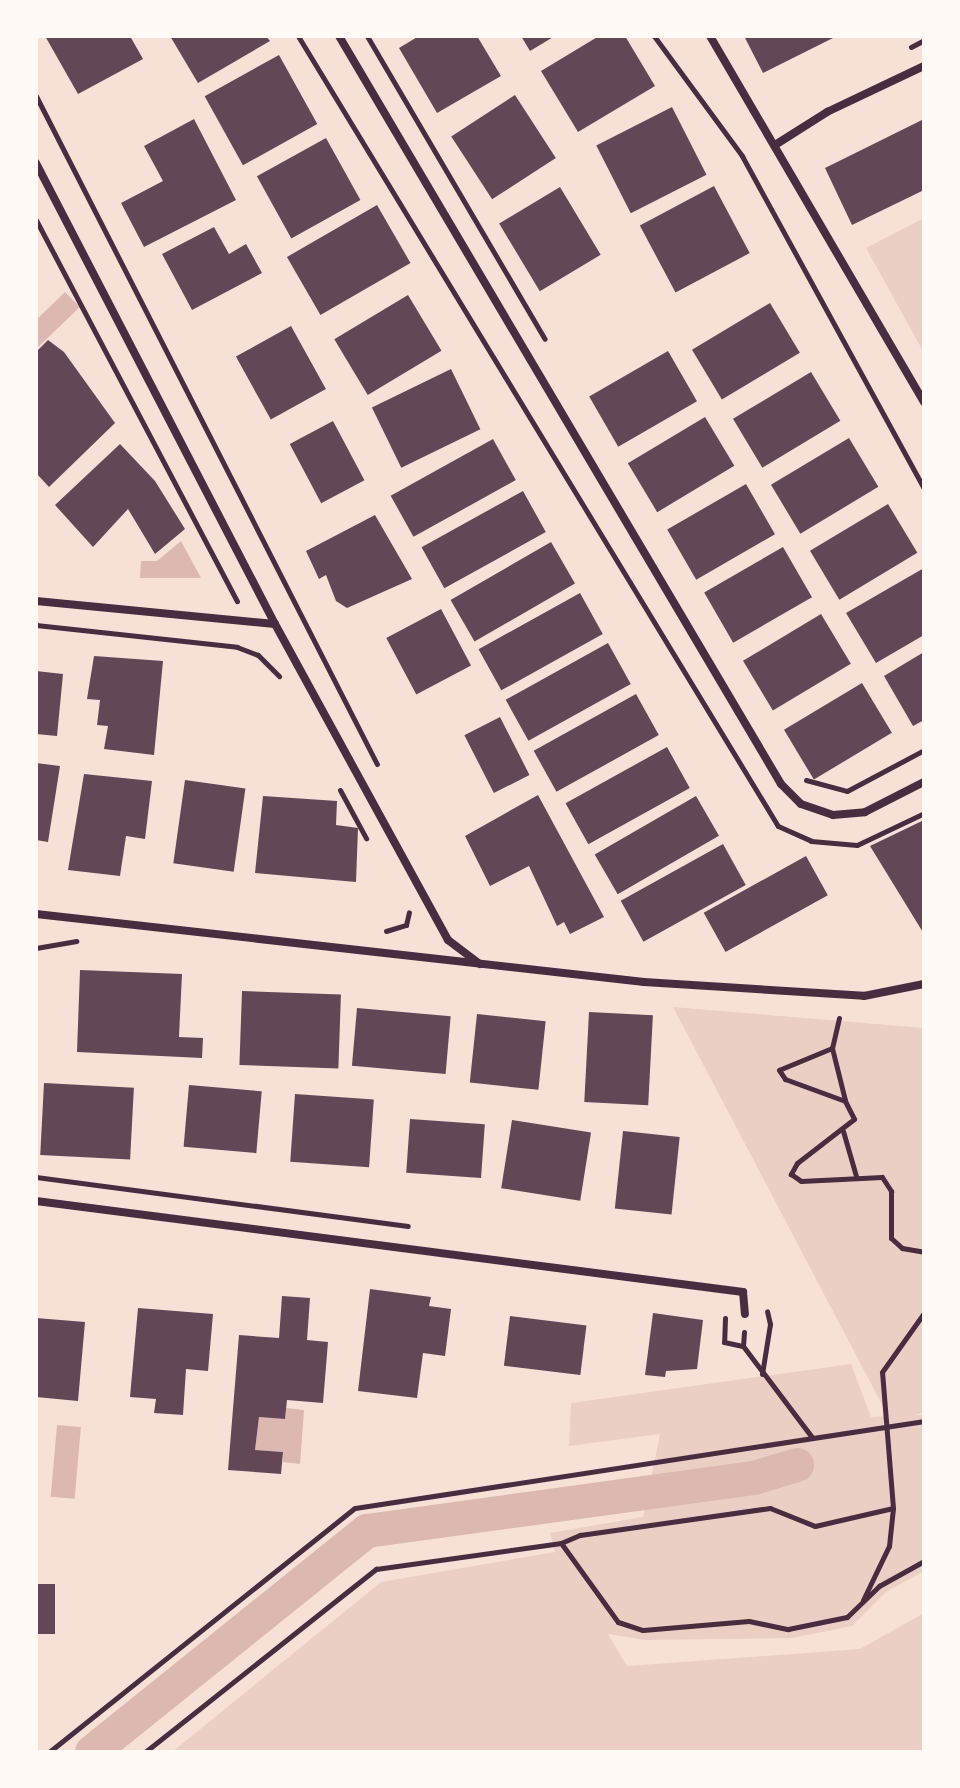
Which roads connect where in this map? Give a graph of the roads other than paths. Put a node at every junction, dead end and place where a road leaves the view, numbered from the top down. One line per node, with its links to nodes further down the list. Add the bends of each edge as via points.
1 (339, 36): 9 (street, via 781,784 801,804 833,815 865,812)
2 (710, 36): 4 (street)
3 (924, 66): 4 (street, via 827,112)
4 (775, 145): 6 (street)
5 (36, 163): 8 (street)
6 (924, 402)
7 (36, 601): 8 (street)
8 (275, 624): 11 (street, via 448,940)
9 (924, 782)
10 (36, 914): 11 (street)
11 (480, 964): 12 (street, via 864,996)
12 (924, 984)
13 (36, 1201): 14 (street, via 743,1292)
14 (745, 1314)

